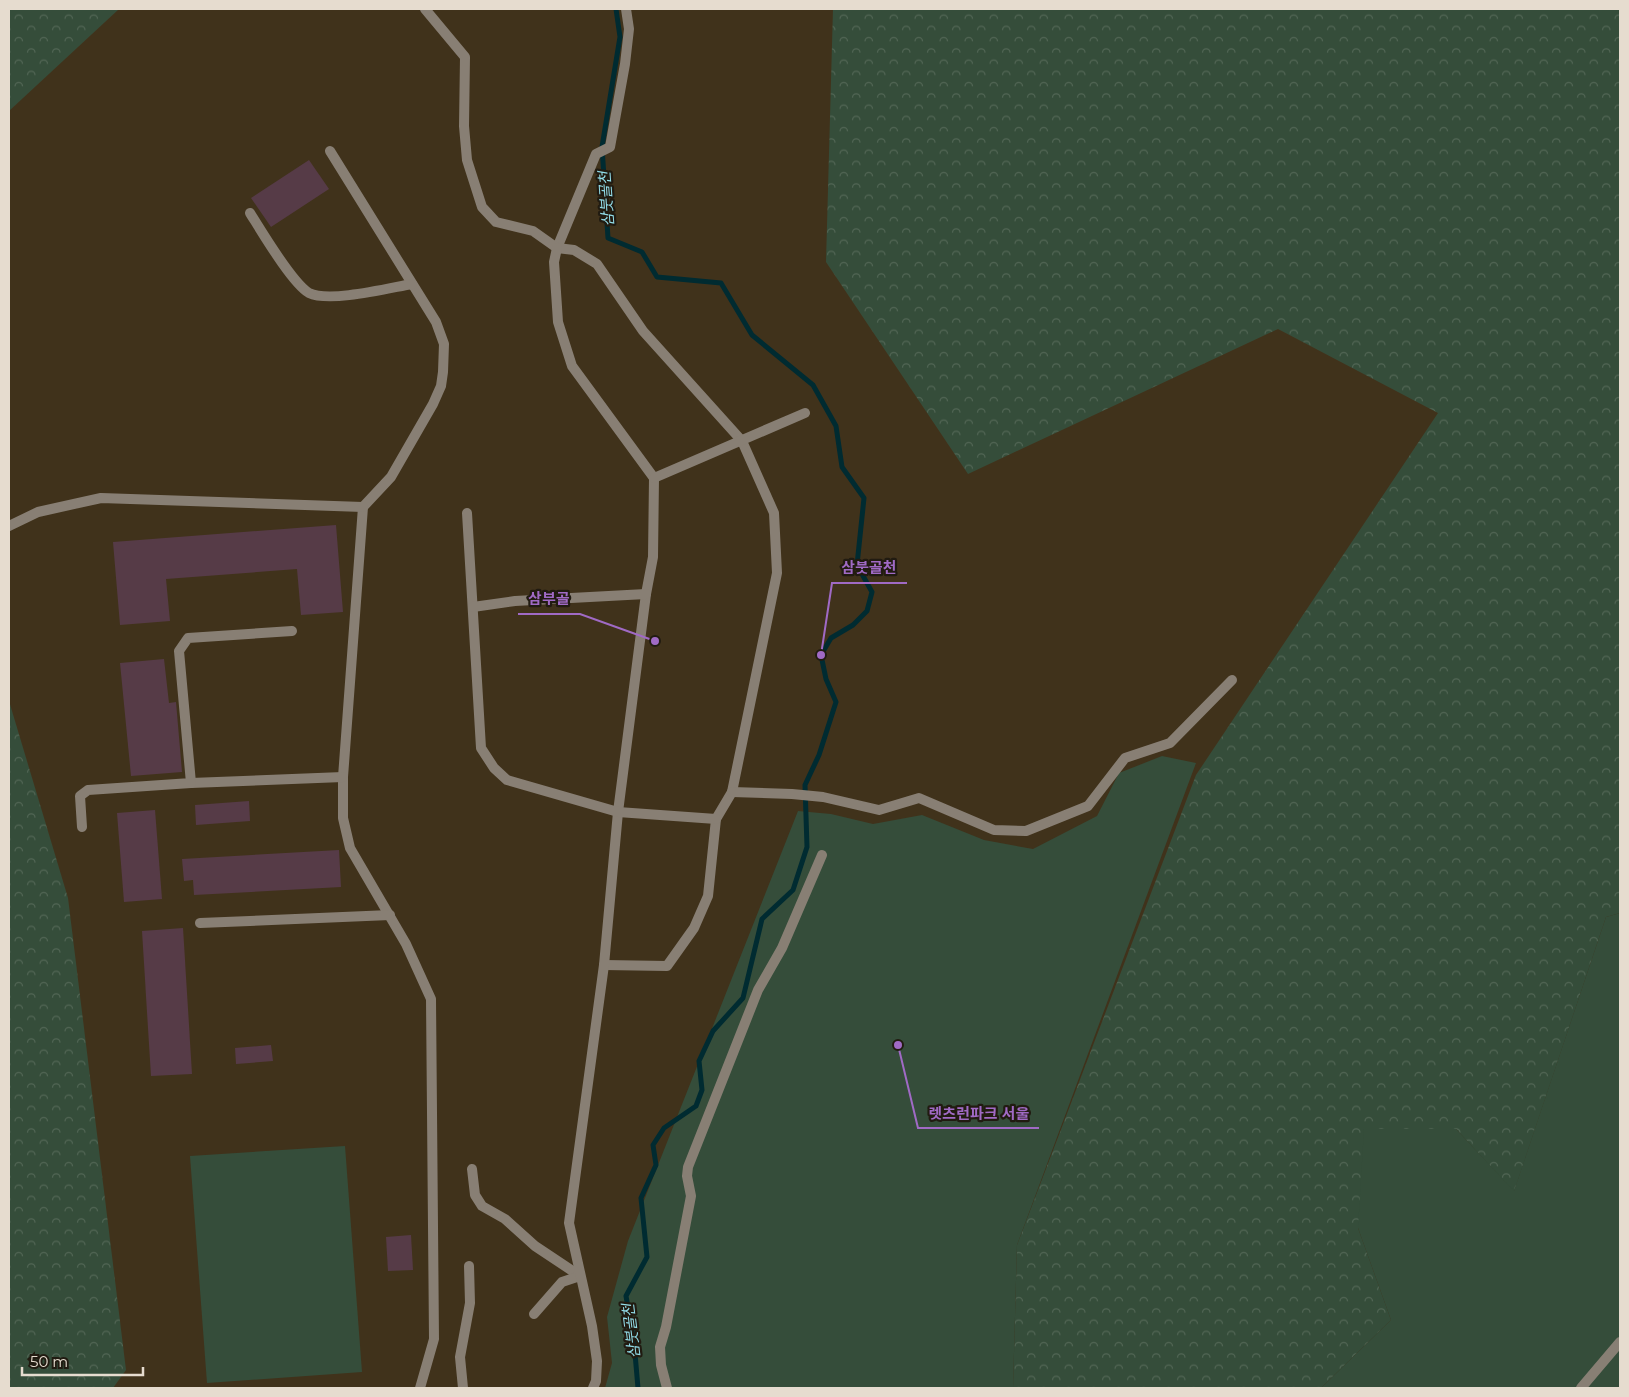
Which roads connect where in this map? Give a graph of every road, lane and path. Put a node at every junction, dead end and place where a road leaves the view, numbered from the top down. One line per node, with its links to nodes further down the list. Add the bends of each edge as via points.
1 (425, 9): 5 (street, via 466,57 464,126 467,160 482,207 496,222 533,231)
2 (626, 9): 5 (street, via 629,30 610,147 596,154)
3 (330, 150): 6 (street)
4 (250, 213): 6 (street, via 298,284 311,294 338,297)
5 (557, 248): 8 (street, via 574,250 597,264 643,331); 9 (street, via 554,262 558,322 572,366)
6 (412, 284): 10 (street, via 436,322 444,344 441,386 391,477)
7 (805, 414): 8 (street)
8 (742, 441): 9 (street); 19 (street, via 774,514 777,573)
9 (654, 478): 13 (street, via 653,558)
10 (363, 507): 12 (street, via 101,498 38,512); 17 (street)
11 (467, 514): 14 (street)
12 (9, 526)
13 (646, 594): 14 (street, via 515,601); 20 (street)
14 (473, 607): 20 (street, via 481,748 494,768 507,780)
15 (292, 631): 18 (street, via 188,638 179,651)
16 (1232, 680): 19 (street, via 1170,743 1125,758 1088,806 1026,831 994,830 919,798 879,810 823,797)
17 (343, 777): 18 (street); 24 (street, via 343,818 350,848)
18 (191, 783): 22 (street, via 88,790 80,796)
19 (732, 792): 21 (street)
20 (618, 812): 21 (street); 26 (street)
21 (716, 819): 26 (street, via 708,896 694,928 667,966)
22 (82, 827)
23 (822, 855): 35 (street, via 782,948 758,990 688,1167 691,1196 660,1347)
24 (390, 915): 25 (street); 32 (street, via 431,999 434,1339)
25 (200, 923)
26 (604, 965): 29 (street, via 569,1223)
27 (472, 1169): 29 (street, via 475,1195 482,1206 505,1219 535,1246)
28 (469, 1266): 33 (street, via 470,1303 460,1357)
29 (580, 1276): 30 (street, via 562,1282); 34 (street, via 597,1361)
30 (534, 1314)
31 (1620, 1342): 36 (street)
32 (420, 1388)
33 (463, 1388)
34 (593, 1388)
35 (667, 1388)
36 (1581, 1388)

